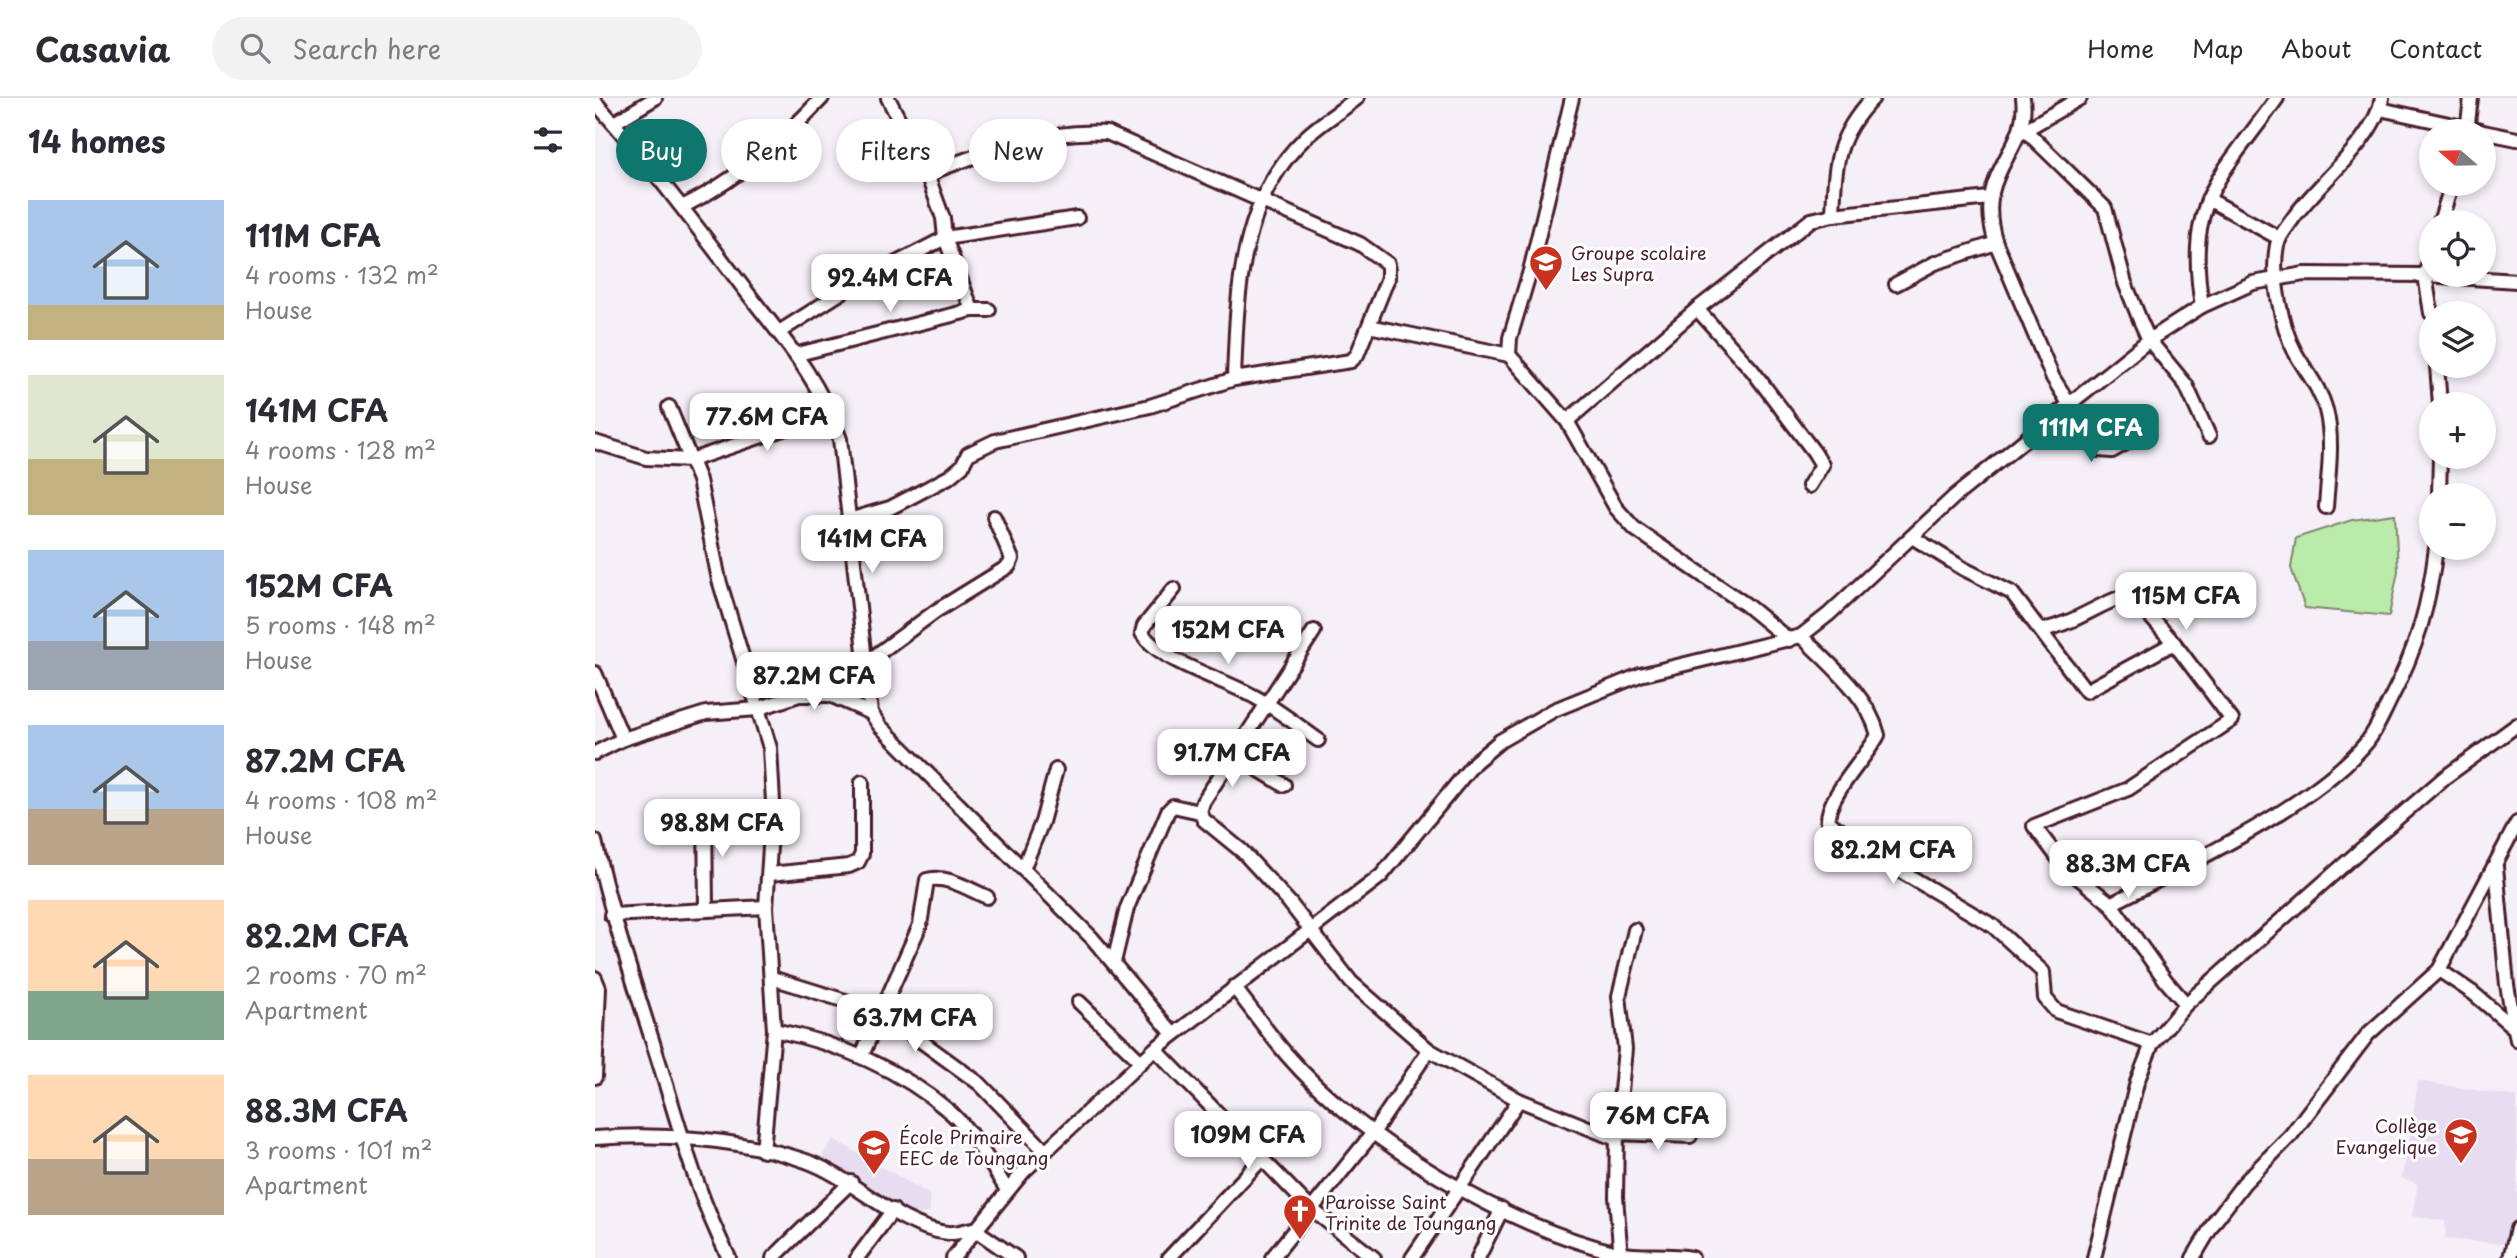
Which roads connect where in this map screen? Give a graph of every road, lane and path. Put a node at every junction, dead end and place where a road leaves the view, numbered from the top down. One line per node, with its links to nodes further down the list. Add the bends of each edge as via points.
1 (655, 98): 16 (street)
2 (822, 98): 25 (street, via 762,156)
3 (888, 98): 13 (street)
4 (1357, 98): 23 (street, via 1305,138)
5 (1572, 98): 44 (street)
6 (1873, 98): 26 (street, via 1854,117 1840,145)
7 (2023, 98): 17 (street)
8 (2080, 98): 17 (street)
9 (2277, 98): 24 (street, via 2236,150)
10 (2471, 98): 15 (street)
11 (595, 102): 16 (street)
12 (2381, 104): 14 (street); 29 (street, via 2370,128)
13 (899, 119)
14 (2431, 119)
15 (2468, 119)
16 (614, 123): 25 (street)
17 (2021, 133): 22 (street, via 2001,163); 42 (street, via 2105,208 2125,283)
18 (2496, 134): 19 (street)
19 (2517, 139)
20 (955, 164): 23 (street, via 1022,141 1079,131 1107,133)
21 (930, 182): 28 (street)
22 (1989, 198): 26 (street); 30 (street)
23 (1262, 199): 40 (street, via 1360,244 1388,264 1388,278); 45 (street, via 1237,289)
24 (2209, 199): 29 (street); 36 (street, via 2196,254)
25 (684, 206): 41 (street)
26 (1833, 215): 37 (street, via 1811,220 1789,234)
27 (1077, 218): 28 (street)
28 (945, 238): 38 (street); 41 (street, via 850,287)
29 (2279, 239): 32 (street)
30 (1996, 243): 35 (street, via 1967,250); 46 (street)
31 (2419, 275): 32 (street)
32 (2278, 278): 36 (street, via 2253,283); 55 (street, via 2286,332 2326,412 2330,436)
33 (2496, 280): 34 (street)
34 (2517, 281)
35 (1896, 284)
36 (2202, 306): 42 (street)
37 (1697, 309): 49 (street); 54 (street, via 1752,370 1814,452 1822,465)
38 (972, 310): 39 (street); 43 (street)
39 (989, 310)
40 (1369, 326): 44 (street); 45 (street, via 1351,361)
41 (779, 332): 43 (street)
42 (2150, 340): 46 (street); 51 (street, via 2186,385)
43 (798, 354): 48 (street)
44 (1509, 355): 49 (street)
45 (1234, 379): 57 (street, via 1150,406 995,441 968,454 949,477 890,508)
46 (2067, 406): 50 (street, via 2099,450 2112,452); 58 (street)
47 (669, 407): 53 (street)
48 (830, 410): 53 (street); 57 (street, via 840,439)
49 (1567, 421): 63 (street, via 1616,508 1635,529)
50 (2138, 436)
51 (2209, 436)
52 (595, 442): 53 (street, via 646,458)
53 (691, 460): 68 (street, via 719,580)
54 (1809, 486)
55 (2326, 507)
56 (993, 517): 65 (street, via 1012,559 1009,566 936,611)
57 (849, 520): 65 (street)
58 (1912, 537): 61 (street, via 2012,593); 63 (street, via 1829,614)
59 (2434, 560): 86 (street, via 2425,620 2408,667 2367,742 2290,804)
60 (1174, 589): 67 (street, via 1144,626 1147,641)
61 (2043, 630): 64 (street, via 2067,624 2130,594); 64 (street, via 2086,691)
62 (1314, 631): 67 (street)
63 (1795, 638): 90 (street, via 1640,675 1580,698 1511,734 1475,762 1381,876); 103 (street, via 1846,681 1875,723 1878,735 1834,801 1828,822 2000,932 2043,972 2045,998 2056,1011)
64 (2174, 643): 86 (street, via 2232,720 2128,789 2034,826 2065,867)
65 (864, 664): 69 (street)
66 (595, 673): 71 (street)
67 (1266, 704): 72 (street); 74 (street)
68 (757, 709): 69 (street, via 799,695 830,695); 71 (street, via 706,713); 84 (street, via 770,748)
69 (871, 713): 83 (street)
70 (2517, 725): 98 (street, via 2444,778)
71 (623, 739): 73 (street)
72 (1318, 740)
73 (595, 753)
74 (1233, 754): 77 (street); 79 (street)
75 (1056, 770): 83 (street)
76 (862, 782): 84 (street, via 862,854 858,862)
77 (1284, 785)
78 (705, 807): 88 (street)
79 (1200, 812): 90 (street, via 1257,867); 92 (street, via 1181,806 1168,811 1127,908)
80 (2517, 823): 82 (street)
81 (595, 841): 89 (street)
82 (2495, 865): 93 (street); 101 (street)
83 (1023, 869): 92 (street)
84 (770, 874): 87 (street)
85 (987, 897): 99 (street, via 947,880 927,880 920,925)
86 (2111, 904): 98 (street)
87 (766, 907): 88 (street); 95 (street)
88 (706, 910): 89 (street)
89 (611, 915): 114 (street)
90 (1310, 930): 96 (street); 105 (street, via 1351,982)
91 (1635, 930): 111 (street, via 1619,996 1625,1049)
92 (1114, 962): 102 (street)
93 (2439, 970): 101 (street, via 2473,993); 139 (street, via 2368,1034 2291,1135 2244,1183)
94 (595, 978): 108 (street, via 599,988)
95 (772, 978): 99 (street); 100 (street)
96 (1234, 987): 102 (street); 110 (street, via 1287,1055)
97 (1079, 1002): 107 (street)
98 (2186, 1004): 103 (street)
99 (881, 1012): 106 (street); 116 (street, via 981,1084)
100 (773, 1030): 106 (street); 115 (street)
101 (2515, 1033)
102 (1173, 1034): 104 (street)
103 (2151, 1044): 138 (street, via 2137,1082)
104 (1155, 1049): 107 (street); 117 (street)
105 (1429, 1050): 109 (street); 110 (street)
106 (862, 1055): 120 (street, via 950,1112)
107 (1141, 1062): 116 (street)
108 (595, 1077)
109 (1519, 1100): 111 (street); 119 (street)
110 (1373, 1133): 119 (street); 121 (street)
111 (1616, 1136): 112 (street); 126 (street)
112 (1690, 1136)
113 (595, 1138): 114 (street)
114 (680, 1138): 115 (street); 127 (street, via 703,1207)
115 (763, 1151): 118 (street, via 804,1161)
116 (1045, 1151): 120 (street)
117 (1261, 1160): 121 (street); 132 (street)
118 (851, 1182): 123 (street); 128 (street)
119 (1459, 1186): 122 (street); 135 (street)
120 (1007, 1189): 124 (street)
121 (1310, 1208): 133 (street); 134 (street)
122 (1502, 1209): 126 (street); 136 (street)
123 (893, 1210): 124 (street, via 917,1224 949,1233); 129 (street)
124 (974, 1229): 130 (street); 131 (street)
125 (2517, 1229): 140 (street)
126 (1621, 1256): 137 (street)
127 (729, 1258)
128 (773, 1258)
129 (856, 1258)
130 (953, 1258)
131 (1016, 1258)
132 (1170, 1258)
133 (1272, 1258)
134 (1374, 1258)
135 (1412, 1258)
136 (1478, 1258)
137 (1692, 1258)
138 (2094, 1258)
139 (2193, 1258)
140 (2510, 1258)

